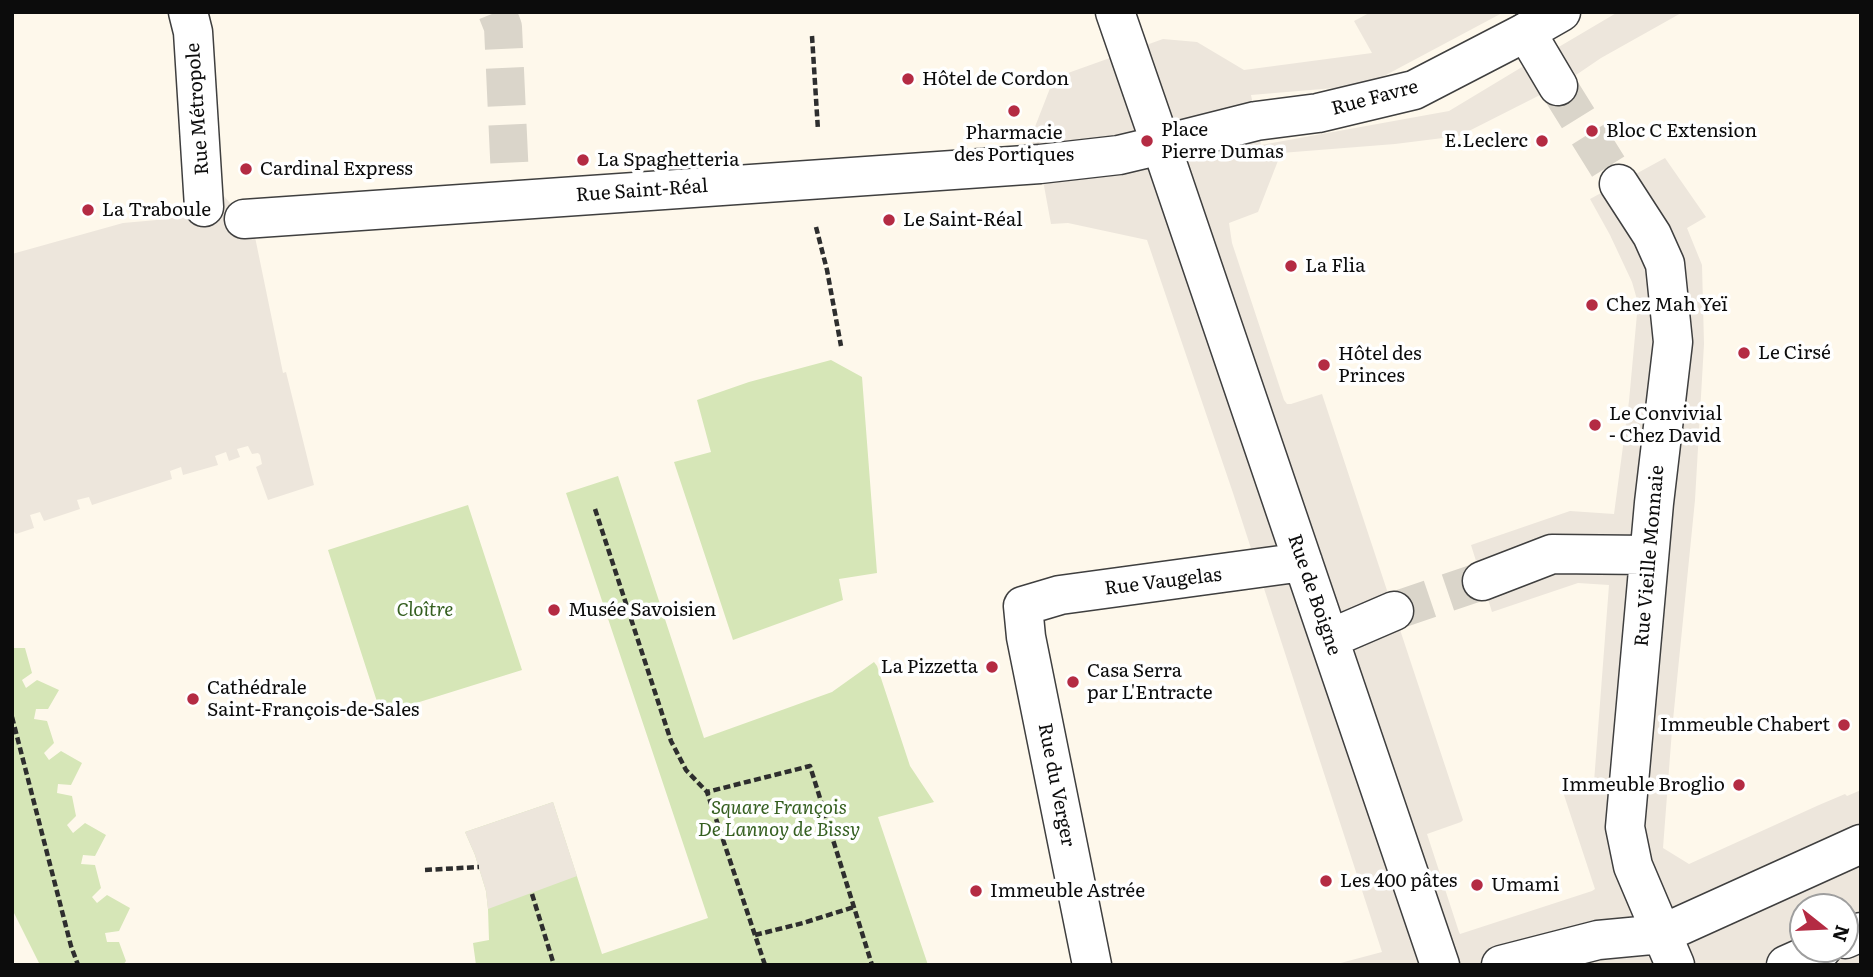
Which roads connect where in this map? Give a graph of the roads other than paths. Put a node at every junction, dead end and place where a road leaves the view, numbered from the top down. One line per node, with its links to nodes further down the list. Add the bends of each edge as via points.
1 (188, 12): 8 (street, Rue Métropole)
2 (1115, 12): 6 (street)
3 (1561, 12): 4 (street, Rue Favre)
4 (1526, 32): 5 (street); 6 (street, Rue Favre, via 1414,90)
5 (1558, 86)
6 (1161, 145): 9 (street, Rue Saint-Réal, via 1040,164); 11 (street, Rue de Boigne)
7 (1619, 184): 10 (street, Rue Vieille Monnaie, via 1665,264 1673,342)
8 (204, 207)
9 (244, 219)
10 (1649, 555): 12 (street, via 1552,554); 18 (street, Rue Vieille Monnaie, via 1625,827 1633,866)
11 (1303, 562): 13 (street, Rue Vaugelas, via 1060,595); 15 (street, Rue de Boigne)
12 (1482, 582)
13 (1024, 606): 19 (street, Rue du Verger, via 1026,637)
14 (1394, 611): 15 (street)
15 (1329, 639): 20 (street, Rue de Boigne)
16 (1861, 844): 18 (street)
17 (1596, 948): 18 (street); 21 (street)
18 (1668, 950)
19 (1092, 965)
20 (1440, 965)
21 (1501, 965)

